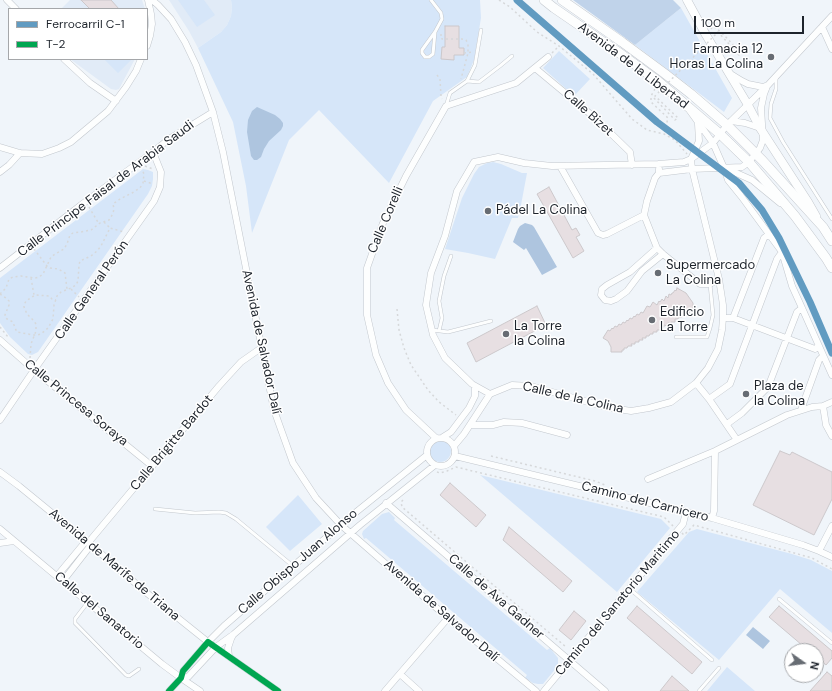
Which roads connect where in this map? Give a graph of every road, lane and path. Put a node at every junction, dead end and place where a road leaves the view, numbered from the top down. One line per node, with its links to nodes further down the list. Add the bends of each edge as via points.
1 (7, 0): 9 (street)
2 (148, 0): 15 (street, via 152,24)
3 (152, 0): 38 (street, Avenida de Salvador Dalí, via 171,19 185,42)
4 (431, 0): 13 (lane, via 441,13 442,19)
5 (499, 0): 16 (path, via 537,32)
6 (544, 0): 29 (main road, Avenida de la Libertad)
7 (562, 0): 40 (main road, Avenida de la Libertad)
8 (687, 0): 14 (main road)
9 (15, 8)
10 (832, 16): 11 (street)
11 (822, 27): 17 (street); 27 (street)
12 (481, 30): 28 (lane, via 475,65)
13 (435, 32): 13 (lane, via 422,50 425,57 433,54); 30 (path, via 442,35 442,39 462,39 468,44 468,54)
14 (706, 36): 25 (main road); 33 (path, bridge, via 712,26 741,53 739,55 718,32 655,96 678,118 675,120)
15 (148, 43)
16 (559, 46): 21 (path); 42 (path, via 593,74 632,119 647,130)
17 (832, 49)
18 (473, 52): 19 (path, bridge)
19 (464, 53)
20 (512, 56): 28 (lane, via 479,82)
21 (548, 57): 24 (street)
22 (65, 60): 34 (street, via 90,83)
23 (141, 60): 34 (street)
24 (535, 68): 37 (street, via 516,83); 52 (street, Calle Bizet, via 594,117 630,152)
25 (728, 72): 31 (street, via 748,84 763,87); 36 (main road)
26 (437, 75): 32 (path, via 440,79)
27 (776, 77): 31 (street); 64 (lane, via 770,118)
28 (467, 81): 37 (lane, via 450,93)
29 (659, 82): 33 (path); 35 (main road, Avenida de la Libertad)
30 (460, 83)
31 (768, 85): 36 (street); 41 (street, via 761,108)
32 (441, 96)
33 (651, 96): 42 (path, via 651,102 668,118)
34 (116, 101): 47 (street, via 108,112 71,142 42,154)
35 (686, 105): 39 (street); 43 (main road, Avenida de la Libertad)
36 (748, 105): 40 (street); 41 (main road)
37 (446, 106): 123 (street, Calle Corelli, via 406,176 383,223 366,268 367,315 376,355 388,383 406,410)
38 (212, 112): 46 (street, Calle Principe Faisal de Arabia Saudi); 104 (street, Avenida de Salvador Dalí, via 223,152)
39 (698, 123): 44 (street); 49 (street, via 699,141)
40 (729, 123): 41 (street, via 741,123); 43 (street); 48 (main road, Avenida de la Libertad)
41 (761, 130): 48 (street, via 763,140); 67 (main road)
42 (664, 134): 49 (path, via 675,140)
43 (720, 134): 44 (street); 50 (main road, Avenida de la Libertad)
44 (713, 143): 49 (street); 54 (street)
45 (0, 146): 47 (street)
46 (153, 152): 78 (street, Calle Principe Faisal de Arabia Saudi); 107 (street, Calle General Perón, via 161,172 160,187 154,201)
47 (20, 153): 57 (street)
48 (757, 154): 50 (street); 67 (main road, Avenida de la Libertad)
49 (691, 158): 51 (street, via 684,162); 55 (street, Calle de la Colina)
50 (749, 162): 54 (street, via 742,167); 63 (main road, Avenida de la Libertad)
51 (658, 164): 52 (street); 58 (street)
52 (632, 165): 53 (street)
53 (560, 166): 62 (street, via 598,233 607,234); 96 (street, via 524,163 498,157 474,162 458,191 446,236 431,273 426,305)
54 (724, 168): 55 (street); 63 (street, via 752,180); 70 (street, via 728,180)
55 (692, 169): 58 (street); 81 (street, Calle de la Colina)
56 (154, 170): 59 (path, via 145,166 140,168 144,174)
57 (0, 172)
58 (659, 173): 62 (street, via 647,200)
59 (144, 181): 60 (path); 65 (path, via 140,188 113,204 112,217)
60 (156, 184)
61 (89, 207): 66 (path)
62 (644, 215): 72 (street)
63 (795, 216): 79 (main road, Avenida de la Libertad)
64 (832, 219)
65 (104, 222): 66 (path); 68 (path)
66 (99, 224): 77 (path, via 87,231 70,235 67,244 51,257)
67 (823, 227): 71 (main road, Avenida de la Libertad)
68 (110, 228): 69 (path, via 124,232); 83 (path, via 97,251 80,261 78,281)
69 (128, 228)
70 (769, 234): 74 (street); 92 (street, via 764,238)
71 (832, 241)
72 (657, 248): 75 (street); 75 (street, via 630,272 602,289 601,295 605,300 616,299 627,291 642,271)
73 (34, 249): 77 (path)
74 (782, 252): 90 (street, via 792,286); 94 (street, via 777,259)
75 (663, 254): 82 (street, via 700,284)
76 (451, 256): 97 (lane, via 439,301 442,318)
77 (47, 266): 80 (path, via 43,274); 84 (path, via 65,272)
78 (0, 268)
79 (832, 268)
80 (31, 278): 85 (path, via 21,276 9,279 6,288); 86 (path)
81 (719, 279): 82 (street); 91 (street, Calle de la Colina)
82 (710, 284): 99 (lane, via 713,315 707,337)
83 (71, 289): 84 (path); 87 (path)
84 (68, 290): 88 (path, via 61,292)
85 (0, 294): 98 (path, via 9,301 5,317 13,322 17,332)
86 (34, 295): 88 (path, via 49,296); 98 (path, via 26,301 24,307 36,324)
87 (79, 297)
88 (56, 300): 98 (path, via 53,319 48,328)
89 (396, 308): 116 (path, via 398,330 411,365 432,394)
90 (802, 308): 100 (street, via 797,312); 103 (street)
91 (723, 318): 92 (street); 109 (street, Calle de la Colina, via 718,348 708,368)
92 (733, 318): 94 (street)
93 (491, 322): 97 (lane, via 448,332)
94 (752, 326): 100 (street); 112 (street, via 730,384)
95 (0, 327): 102 (path)
96 (432, 330): 97 (lane); 110 (street, via 445,358)
97 (439, 331)
98 (35, 335): 106 (path)
99 (676, 337)
100 (787, 339): 103 (street, via 815,349); 118 (street, via 768,387)
101 (0, 340): 107 (street, Calle Princesa Soraya)
102 (10, 340)
103 (819, 346): 105 (street)
104 (261, 348): 129 (street, Calle Brigitte Bardot, via 241,362); 138 (street, Avenida de Salvador Dalí, via 274,410 293,463 316,498)
105 (824, 356): 108 (street); 115 (street, via 819,360)
106 (29, 357)
107 (34, 370): 117 (street, Calle General Perón); 129 (street, Calle Princesa Soraya)
108 (832, 375)
109 (696, 383): 111 (street, Calle de la Colina, via 670,402 631,411 606,407 530,386 512,385); 112 (street)
110 (475, 386): 111 (street); 116 (street, via 475,396)
111 (490, 394): 119 (street)
112 (709, 399): 118 (street)
113 (832, 402): 114 (street)
114 (823, 406): 115 (street); 121 (street, via 826,425)
115 (800, 410): 124 (street)
116 (461, 419): 122 (street, via 451,432)
117 (0, 420)
118 (727, 424): 124 (street)
119 (470, 425): 120 (street, via 522,423); 125 (street)
120 (567, 435)
121 (832, 436)
122 (443, 437): 123 (street); 125 (street)
123 (436, 438): 127 (street, via 429,444)
124 (738, 440): 126 (street)
125 (454, 446): 128 (street)
126 (714, 451): 132 (street); 137 (street)
127 (427, 455): 130 (street); 138 (street, Calle Obispo Juan Alonso)
128 (455, 456): 130 (street, via 449,464); 136 (street, Camino del Carnicero)
129 (152, 466): 145 (street, Calle Brigitte Bardot)
130 (435, 468): 134 (street, Calle Obispo Juan Alonso); 141 (path, via 440,473 456,467 664,518)
131 (0, 472): 145 (street, Avenida de Marife de Triana)
132 (648, 479)
133 (407, 497): 160 (path, via 401,502 402,507)
134 (386, 503): 142 (street, Calle Obispo Juan Alonso); 163 (street, Calle de Ava Gadner)
135 (155, 509): 148 (lane, via 226,513)
136 (686, 512): 137 (street, Camino del Carnicero); 141 (street, Camino del Sanatorio Maritimo, via 683,524)
137 (712, 518): 146 (street, Camino del Carnicero)
138 (341, 525): 142 (street, Avenida de Salvador Dalí); 148 (street, Calle Obispo Juan Alonso)
139 (832, 526): 146 (street)
140 (0, 529): 143 (street, Calle del Sanatorio)
141 (678, 530): 149 (path, via 684,535 694,525 698,526 812,558); 152 (street, Camino del Sanatorio Maritimo)
142 (350, 533): 155 (street, Avenida de Salvador Dalí); 156 (street, Calle Obispo Juan Alonso)
143 (14, 541): 144 (street); 150 (street, Calle del Sanatorio)
144 (0, 543)
145 (88, 543): 150 (street, Calle Brigitte Bardot); 151 (street, Calle Brigitte Bardot); 157 (street, Avenida de Marife de Triana)
146 (819, 551): 147 (street, Camino del Carnicero)
147 (832, 557)
148 (293, 566): 157 (street, Calle Obispo Juan Alonso)
149 (832, 570)
150 (57, 576): 151 (street, Calle del Sanatorio)
151 (63, 581): 154 (street, Calle del Sanatorio)
152 (630, 589): 162 (lane); 163 (street, Camino del Sanatorio Maritimo)
153 (779, 599): 158 (lane)
154 (88, 602): 165 (lane, via 75,623 126,675 129,676); 167 (street, Calle del Sanatorio)
155 (448, 618): 166 (street); 173 (street, Avenida de Salvador Dalí)
156 (234, 634): 159 (street, Calle Obispo Juan Alonso); 161 (street, via 228,648)
157 (208, 642): 159 (street, Avenida de Marife de Triana); 167 (street, Calle Obispo Juan Alonso)
158 (832, 643)
159 (216, 647): 161 (street, Avenida de Marife de Triana); 167 (street, Calle Obispo Juan Alonso, via 188,677)
160 (566, 647)
161 (229, 656): 170 (street, Avenida de Marife de Triana)
162 (712, 660)
163 (570, 661): 174 (street, Camino del Sanatorio Maritimo); 175 (street, Calle de Ava Gadner)
164 (719, 668): 176 (lane)
165 (139, 669)
166 (400, 674): 171 (street); 172 (street)
167 (181, 678): 168 (street, Calle Obispo Juan Alonso); 169 (street, Calle del Sanatorio)
168 (169, 691)
169 (200, 691)
170 (278, 691)
171 (385, 691)
172 (420, 691)
173 (536, 691)
174 (544, 691)
175 (605, 691)
176 (699, 691)

